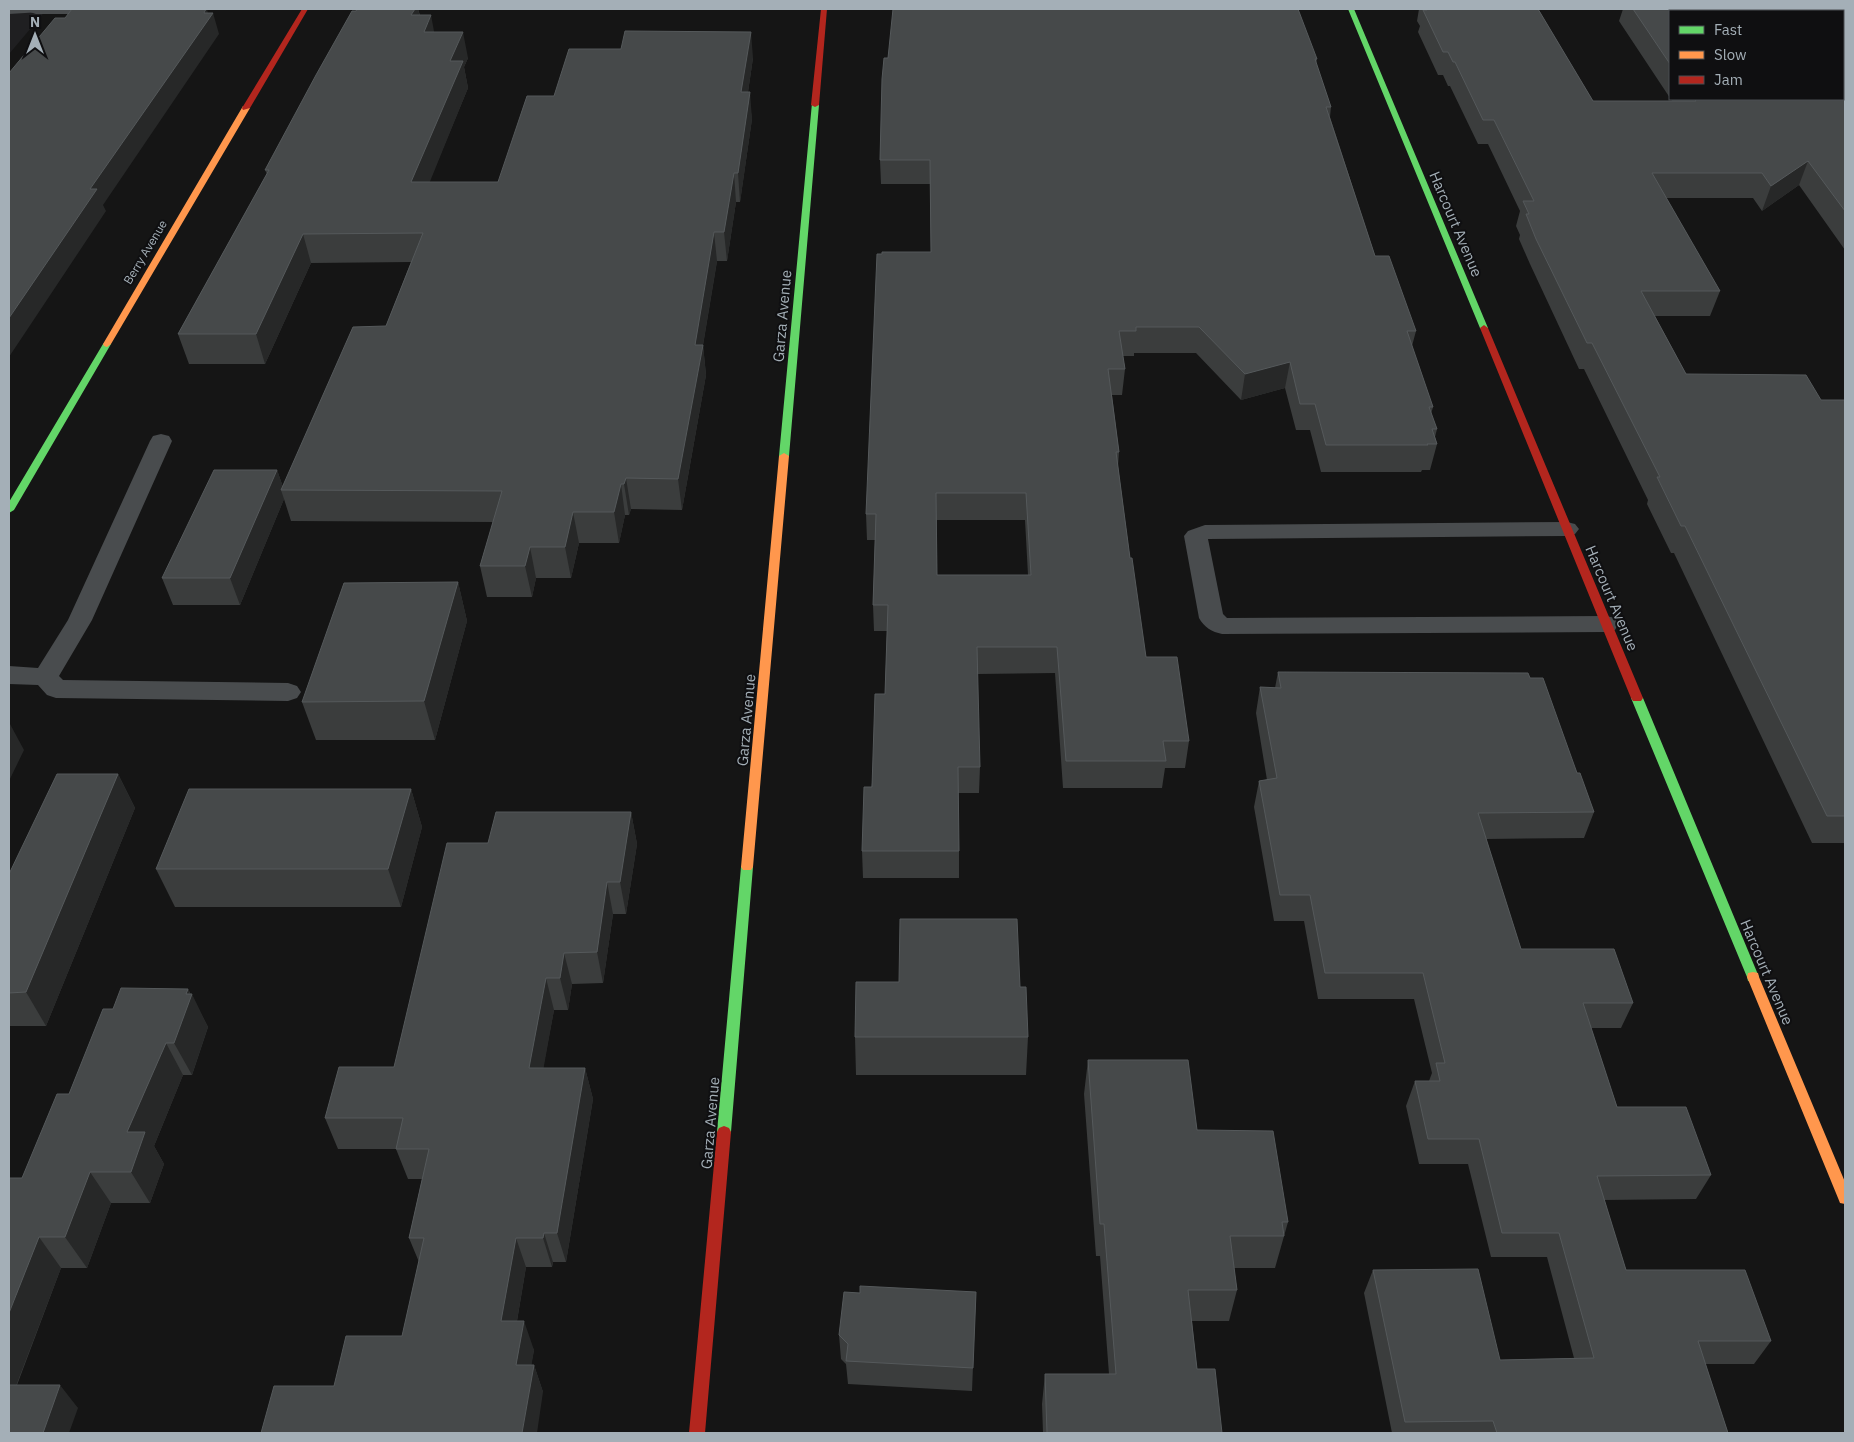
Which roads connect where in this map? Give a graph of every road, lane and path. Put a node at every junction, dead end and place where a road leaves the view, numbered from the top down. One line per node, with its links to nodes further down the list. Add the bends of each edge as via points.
1 (9, 9): 2 (lane)
2 (36, 9): 3 (street)
3 (82, 9)
4 (305, 9): 8 (street, Berry Avenue)
5 (824, 9): 15 (street, Garza Avenue)
6 (1350, 9): 9 (street, Harcourt Avenue)
7 (161, 441): 12 (lane, via 80,620)
8 (9, 510)
9 (1567, 529): 10 (street, Harcourt Avenue); 10 (lane, via 1206,532 1196,536 1211,618 1222,626)
10 (1606, 624): 14 (street, Harcourt Avenue)
11 (9, 675): 12 (lane)
12 (45, 677): 13 (lane, via 56,689)
13 (288, 692)
14 (1845, 1198)
15 (697, 1433)

